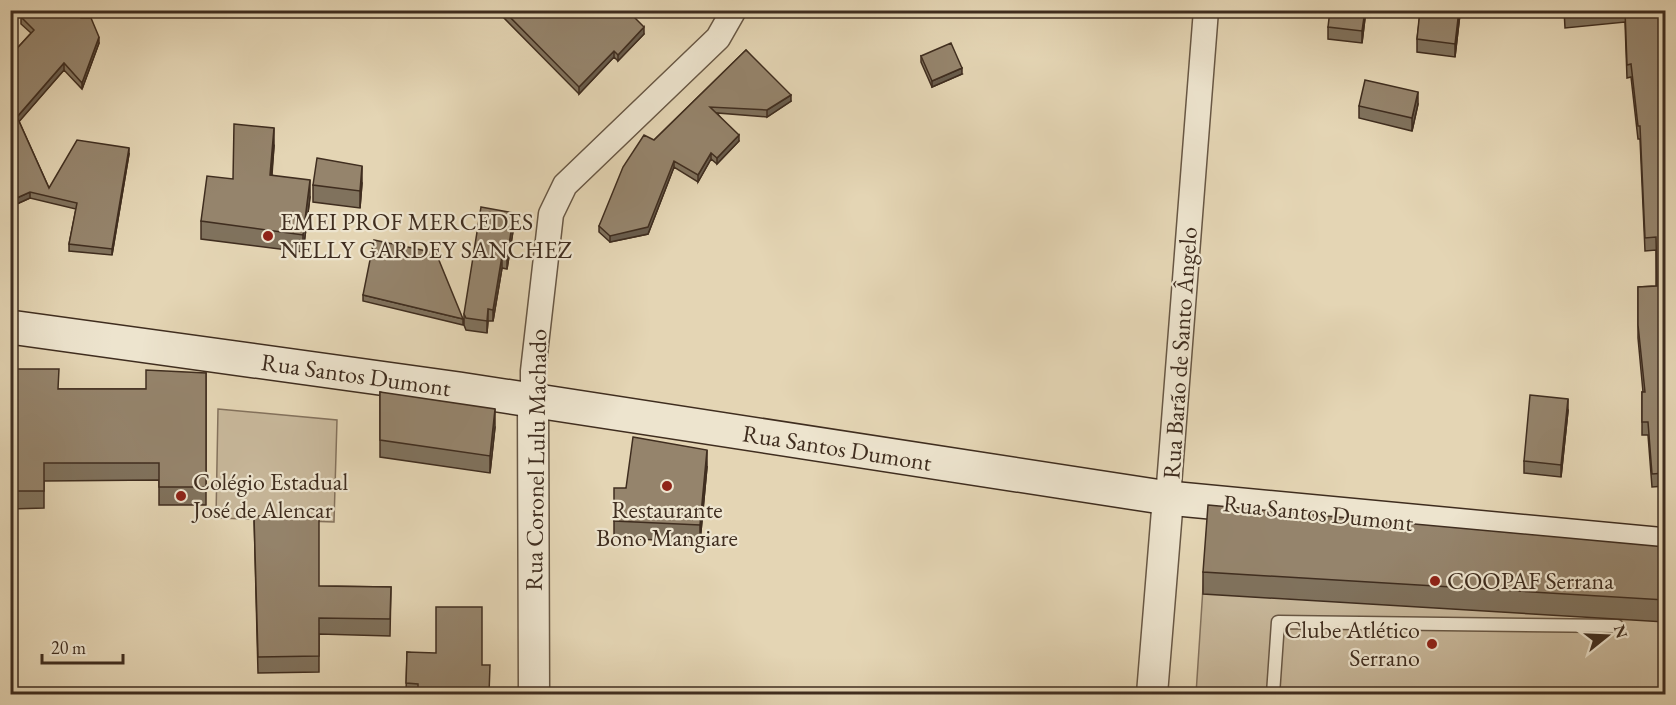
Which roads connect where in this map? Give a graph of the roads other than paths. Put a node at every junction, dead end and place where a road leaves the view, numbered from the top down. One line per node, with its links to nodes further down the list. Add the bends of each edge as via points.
1 (734, 10): 4 (street, Rua Coronel Lulu Machado, via 718,38 565,184 551,214)
2 (1206, 10): 5 (street, Rua Barão de Santo Ângelo)
3 (10, 327): 4 (main road, Rua Santos Dumont)
4 (533, 401): 5 (main road, Rua Santos Dumont); 8 (street, Rua Coronel Lulu Machado)
5 (1168, 498): 6 (main road, Rua Santos Dumont); 9 (street, Rua Barão de Santo Ângelo)
6 (1665, 545)
7 (1617, 626): 10 (lane, via 1278,622)
8 (534, 694)
9 (1152, 694)
10 (1273, 694)

